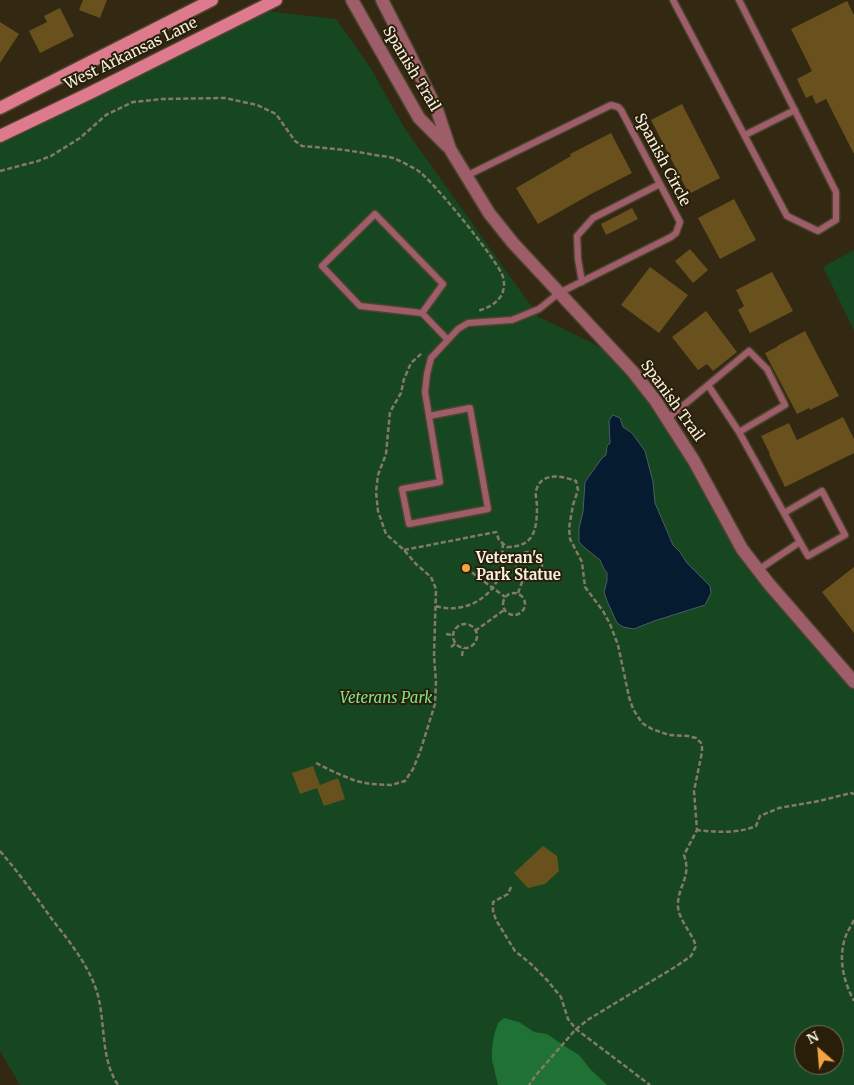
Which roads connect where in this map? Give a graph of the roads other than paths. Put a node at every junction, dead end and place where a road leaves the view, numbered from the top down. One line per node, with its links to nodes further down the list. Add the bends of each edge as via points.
1 (212, 0): 7 (main road, West Arkansas Lane)
2 (276, 0): 10 (main road, West Arkansas Lane)
3 (352, 0): 11 (street, Spanish Trail, via 419,118)
4 (382, 0): 11 (street, Spanish Trail, via 437,110)
5 (739, 0): 8 (lane)
6 (675, 1): 9 (lane)
7 (0, 108)
8 (794, 110): 9 (lane); 9 (lane, via 836,192 836,220 818,231 787,216)
9 (745, 135)
10 (0, 136)
11 (450, 149): 12 (street, Spanish Trail)
12 (466, 176): 13 (lane, Spanish Circle, via 611,105 621,110); 15 (street, Spanish Trail, via 489,213)
13 (660, 184): 14 (lane, via 593,218 578,236); 14 (lane, Spanish Circle, via 680,222 676,233)
14 (582, 282): 15 (lane, Spanish Circle)
15 (559, 293): 17 (lane, Spanish Circle, via 539,309 512,320 468,323); 20 (street, Spanish Trail, via 633,372)
16 (422, 313): 16 (lane, via 360,306 322,266 375,214 443,284); 17 (lane)
17 (448, 340): 19 (lane, Spanish Circle, via 431,358 425,392)
18 (708, 385): 20 (lane); 21 (lane); 21 (lane, via 749,350 767,369 785,404)
19 (429, 416): 19 (lane, Spanish Circle, via 440,482 402,489 409,524 488,509 470,408)
20 (667, 419): 24 (street, Spanish Trail, via 742,549)
21 (739, 432): 22 (lane)
22 (784, 513): 23 (lane); 23 (lane, via 822,492 845,535 808,556)
23 (800, 542): 24 (lane)
24 (758, 570): 25 (street, Spanish Trail)
25 (854, 682)

